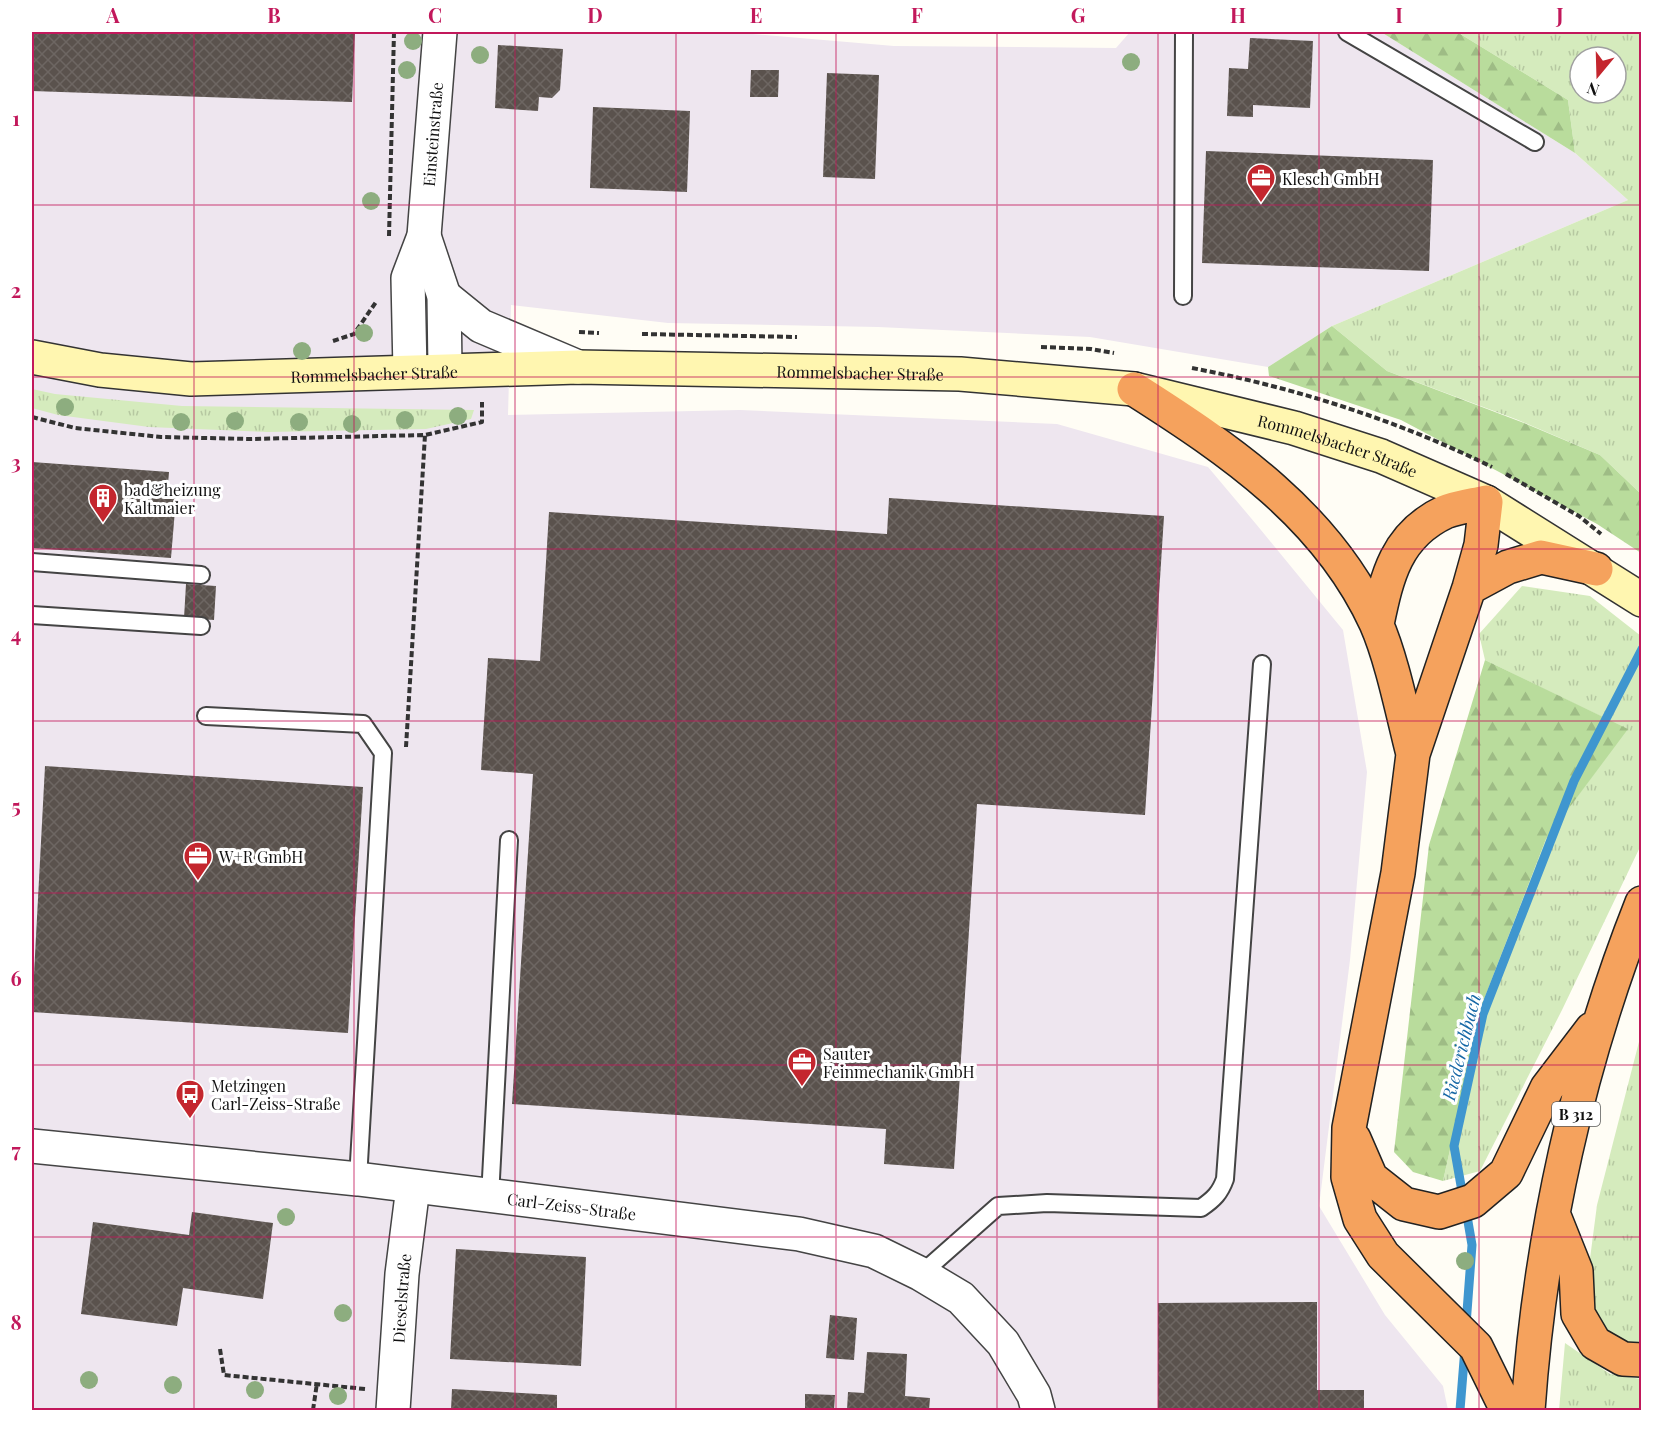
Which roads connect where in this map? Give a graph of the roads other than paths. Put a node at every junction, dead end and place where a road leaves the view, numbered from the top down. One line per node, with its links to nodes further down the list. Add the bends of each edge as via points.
1 (440, 32): 5 (street, Einsteinstraße)
2 (1184, 32): 7 (lane)
3 (1347, 32): 4 (lane)
4 (1535, 142)
5 (424, 236): 6 (street, Einsteinstraße); 11 (street, Einsteinstraße, via 408,278)
6 (441, 286): 9 (street, via 481,326); 10 (street, Einsteinstraße)
7 (1183, 296)
8 (32, 357): 11 (main road, Rommelsbacher Straße, via 100,370 191,379)
9 (578, 367): 10 (main road, Rommelsbacher Straße); 12 (main road, Rommelsbacher Straße, via 960,374)
10 (445, 370): 11 (main road, Rommelsbacher Straße)
11 (410, 371)
12 (1134, 389): 13 (main road, Rommelsbacher Straße, via 1294,428 1381,456); 20 (highway, via 1212,439 1288,501 1339,556)
13 (1486, 502): 15 (main road, Rommelsbacher Straße); 17 (highway, via 1481,545); 20 (highway, via 1446,512 1424,525 1401,547 1386,582)
14 (32, 562): 16 (lane)
15 (1596, 569): 17 (highway, via 1541,556 1508,567); 18 (main road, Rommelsbacher Straße)
16 (201, 575)
17 (1469, 588): 24 (highway)
18 (1641, 600)
19 (32, 615): 21 (lane)
20 (1377, 624): 24 (highway)
21 (201, 626)
22 (1262, 664): 34 (lane, via 1225,1179 1221,1190 1201,1208 1047,1203 998,1206)
23 (206, 716): 30 (lane, via 363,724 383,753)
24 (1413, 754): 28 (highway, via 1398,873)
25 (509, 840): 32 (lane)
26 (1641, 903): 27 (highway, B 312)
27 (1602, 1015): 28 (highway, via 1547,1088 1506,1173 1459,1205 1439,1212 1404,1204 1371,1178); 33 (highway, B 312)
28 (1349, 1128): 38 (highway, via 1348,1177 1360,1219 1383,1255 1476,1347)
29 (32, 1146): 30 (street, Carl-Zeiss-Straße)
30 (358, 1179): 31 (street, Carl-Zeiss-Straße)
31 (413, 1187): 32 (street, Carl-Zeiss-Straße); 36 (street, Dieselstraße, via 402,1274)
32 (490, 1197): 34 (street, Carl-Zeiss-Straße, via 799,1234 874,1251)
33 (1553, 1214): 35 (highway, via 1576,1271 1578,1314 1595,1343 1623,1359); 39 (highway, B 312, via 1533,1339)
34 (921, 1274): 37 (street, Carl-Zeiss-Straße, via 961,1298 1003,1343 1034,1395)
35 (1641, 1360)
36 (393, 1410)
37 (1038, 1410)
38 (1507, 1410)
39 (1528, 1410)

